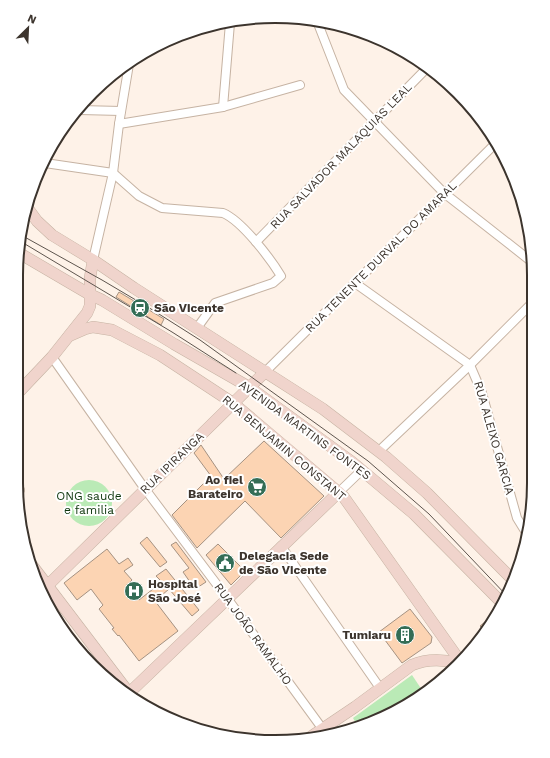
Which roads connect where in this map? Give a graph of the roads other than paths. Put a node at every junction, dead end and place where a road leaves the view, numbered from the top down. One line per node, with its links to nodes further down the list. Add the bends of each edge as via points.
1 (230, 27): 6 (street)
2 (319, 27): 9 (street, via 344,90)
3 (128, 70): 8 (street)
4 (423, 72): 9 (street, RUA SALVADOR MALAQUIAS LEAL)
5 (300, 85): 6 (street)
6 (223, 108): 10 (street)
7 (85, 110): 8 (street)
8 (121, 111): 10 (street)
9 (374, 121): 14 (street); 18 (street, RUA SALVADOR MALAQUIAS LEAL)
10 (119, 124): 13 (street)
11 (492, 147): 14 (street, RUA TENENTE DURVAL DO AMARAL)
12 (49, 164): 13 (street)
13 (112, 173): 18 (street, via 139,196 162,208 210,211 229,215); 21 (street)
14 (444, 194): 20 (street); 22 (street, RUA TENENTE DURVAL DO AMARAL)
15 (32, 211): 17 (street)
16 (31, 214): 17 (main road, AVENIDA MARTINS FONTES)
17 (34, 218): 21 (main road, AVENIDA MARTINS FONTES, via 44,230)
18 (256, 242): 25 (street, via 281,276 273,283 215,304)
19 (24, 256): 23 (main road, AVENIDA MARTINS FONTES)
20 (526, 257)
21 (93, 260): 23 (main road); 25 (main road, AVENIDA MARTINS FONTES)
22 (355, 283): 28 (street, RUA ALEIXO GARCIA); 29 (street, RUA TENENTE DURVAL DO AMARAL)
23 (89, 294): 26 (main road, via 88,313); 30 (main road, AVENIDA MARTINS FONTES)
24 (527, 308): 28 (street)
25 (197, 328): 29 (main road, AVENIDA MARTINS FONTES)
26 (69, 336): 27 (main road); 32 (main road, RUA BENJAMIN CONSTANT, via 93,327 112,330 160,355)
27 (52, 357): 31 (main road); 35 (street, RUA JOÃO RAMALHO)
28 (470, 365): 33 (street); 37 (street, RUA ALEIXO GARCIA, via 482,393 517,518)
29 (266, 371): 30 (main road); 33 (main road, AVENIDA MARTINS FONTES, via 324,409)
30 (249, 387): 32 (main road); 34 (main road, AVENIDA MARTINS FONTES)
31 (23, 388)
32 (233, 403): 35 (main road, RUA IPIRANGA); 36 (main road, RUA BENJAMIN CONSTANT)
33 (379, 451): 39 (main road, AVENIDA MARTINS FONTES, via 427,493)
34 (362, 470): 36 (street); 45 (main road, AVENIDA MARTINS FONTES, via 414,514)
35 (145, 489): 42 (main road, RUA IPIRANGA); 44 (street, RUA JOÃO RAMALHO)
36 (339, 492): 38 (main road); 46 (main road, RUA BENJAMIN CONSTANT)
37 (523, 527)
38 (281, 546): 44 (main road); 49 (street)
39 (496, 563): 40 (main road, AVENIDA MARTINS FONTES); 41 (main road, AVENIDA MARTINS FONTES)
40 (509, 576)
41 (508, 579)
42 (46, 587)
43 (48, 592): 48 (main road)
44 (228, 598): 50 (main road); 52 (street, RUA JOÃO RAMALHO)
45 (498, 599)
46 (456, 658)
47 (453, 661): 49 (main road, via 418,662)
48 (119, 681)
49 (380, 688): 51 (main road)
50 (133, 691)
51 (329, 729)
52 (324, 730)

